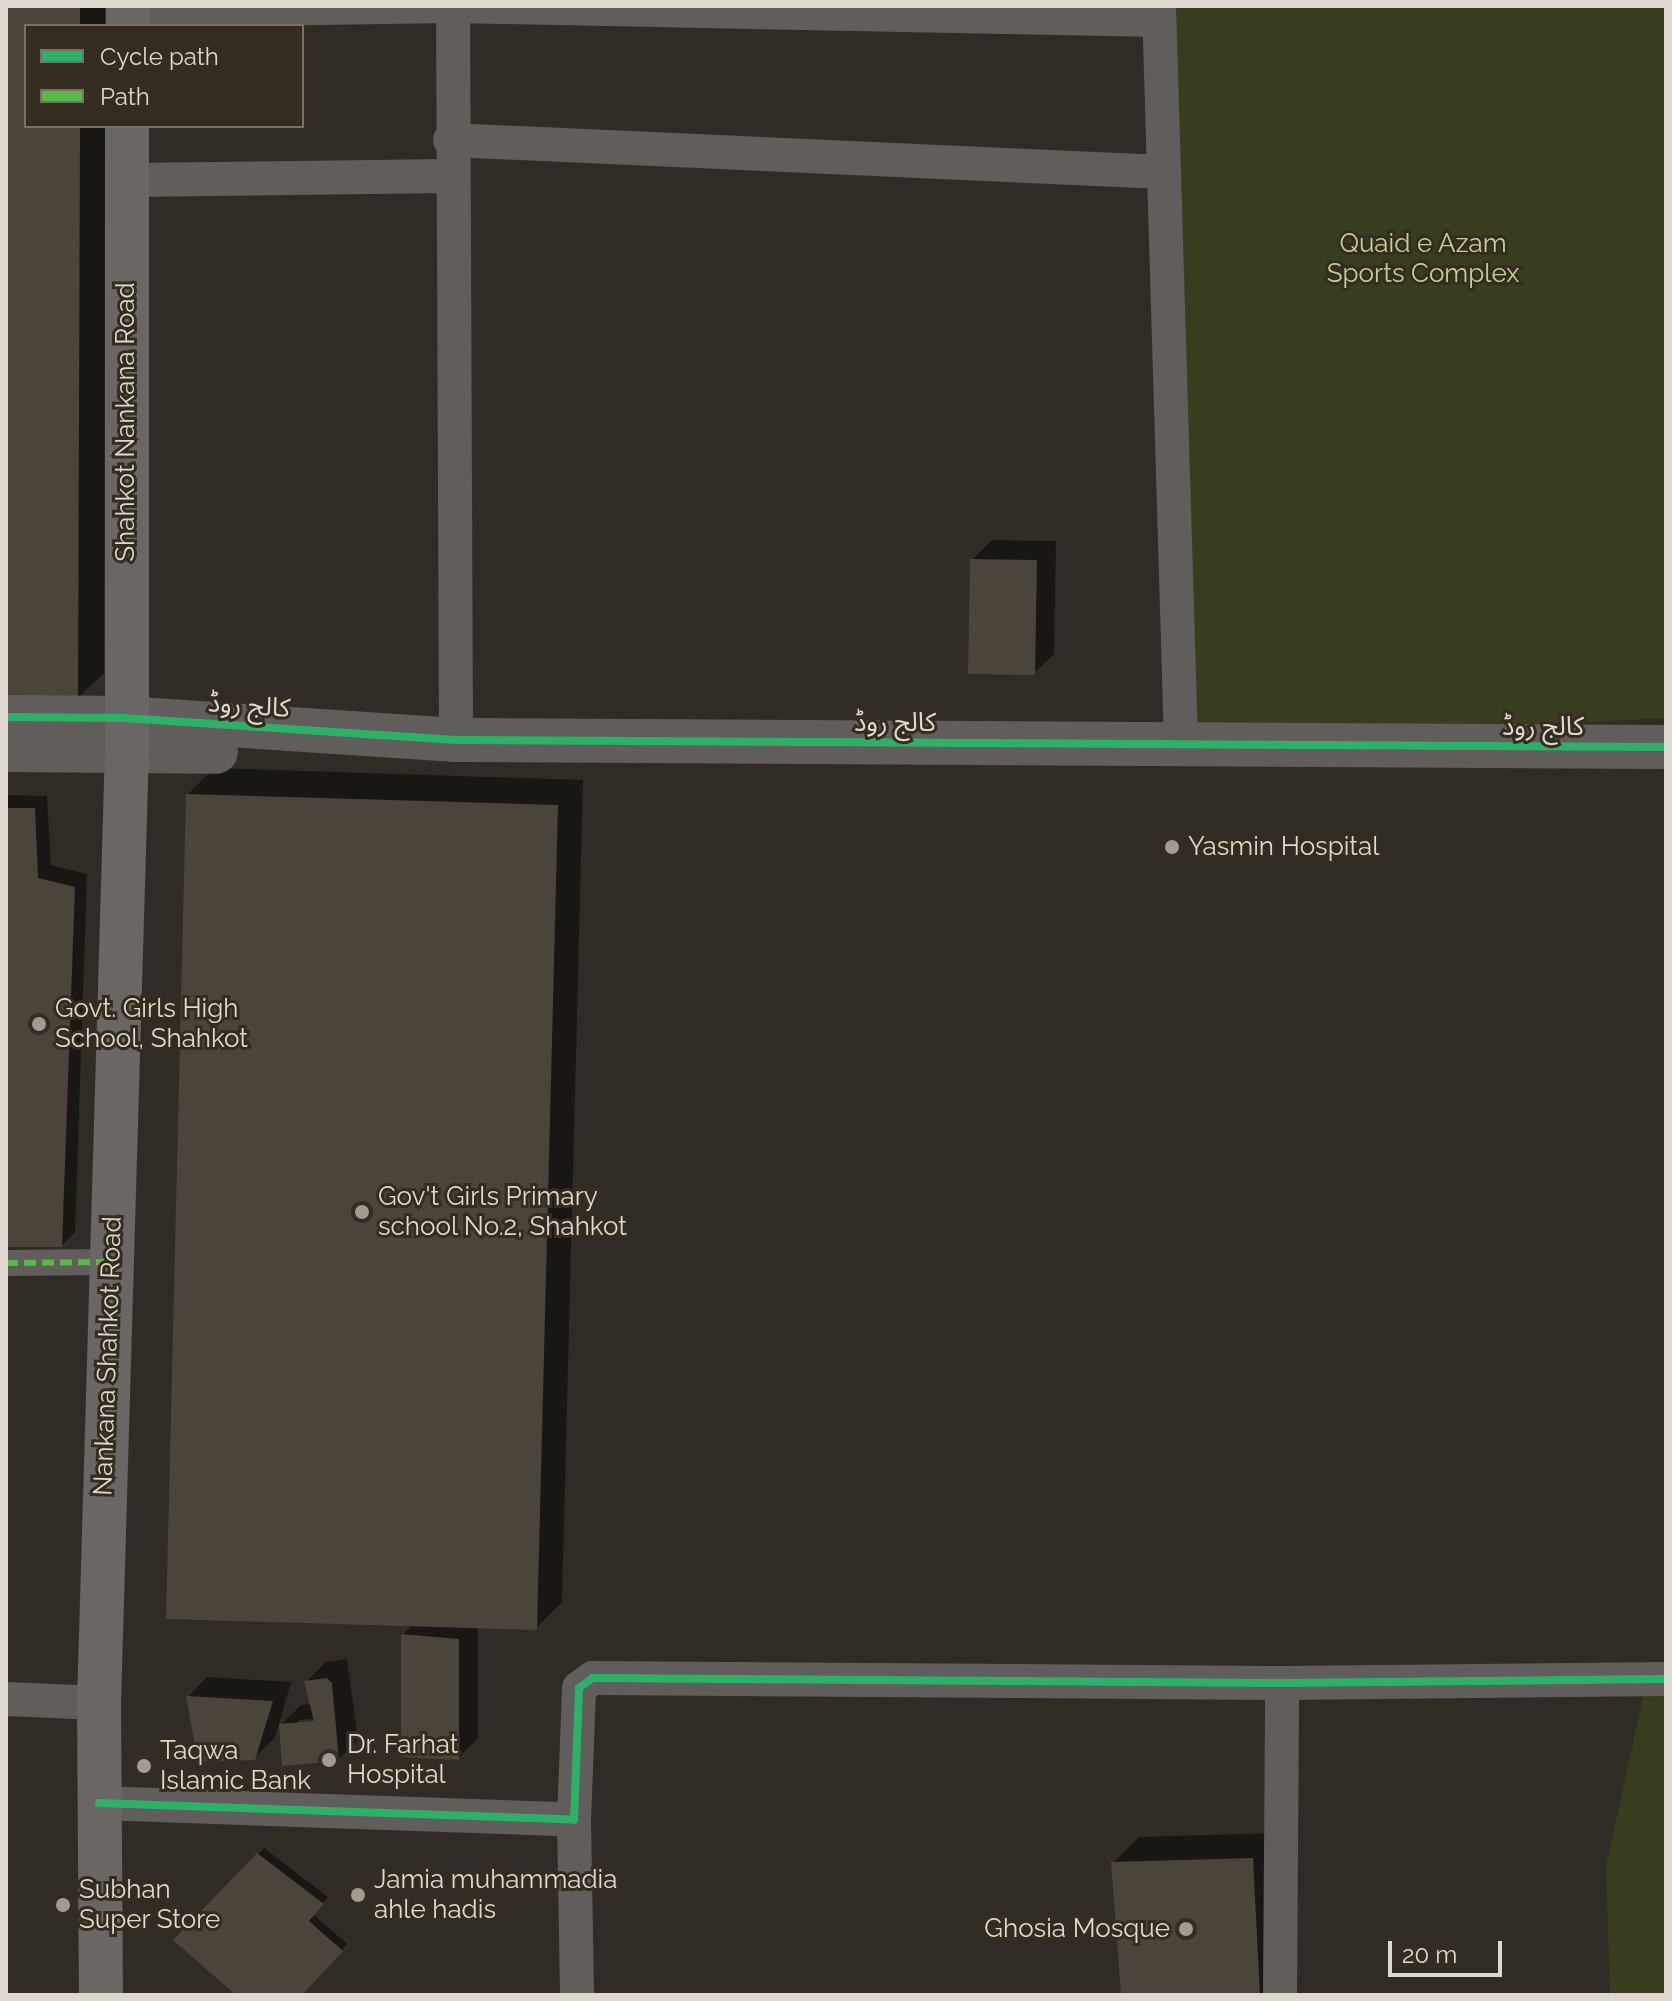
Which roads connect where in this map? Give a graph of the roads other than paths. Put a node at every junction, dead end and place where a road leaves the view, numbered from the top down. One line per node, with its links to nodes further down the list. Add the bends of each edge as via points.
1 (453, 6): 2 (street); 3 (street); 5 (street)
2 (1159, 13): 6 (street)
3 (128, 14)
4 (127, 128): 8 (main road, Shahkot Nankana Road)
5 (450, 140): 6 (street); 7 (street)
6 (1164, 172): 12 (street)
7 (450, 176): 8 (street); 11 (street)
8 (127, 180): 10 (main road, Shahkot Nankana Road)
9 (6, 717): 10 (street)
10 (126, 734): 11 (street, کالج روڈ); 14 (street); 15 (street, کالج روڈ); 16 (main road, Nankana Shahkot Road)
11 (456, 740): 12 (street, کالج روڈ)
12 (1181, 744): 13 (street, کالج روڈ)
13 (1666, 747)
14 (6, 750)
15 (1666, 773)
16 (110, 1262): 17 (street); 21 (main road, Nankana Shahkot Road)
17 (6, 1263)
18 (1666, 1679): 19 (street)
19 (1282, 1683): 23 (street, via 593,1678 579,1688); 26 (street)
20 (6, 1699): 21 (street)
21 (99, 1703): 22 (main road, Nankana Shahkot Road)
22 (99, 1803): 23 (street); 24 (main road, Nankana Shahkot Road)
23 (574, 1820): 25 (street)
24 (101, 1995)
25 (577, 1995)
26 (1280, 1995)

